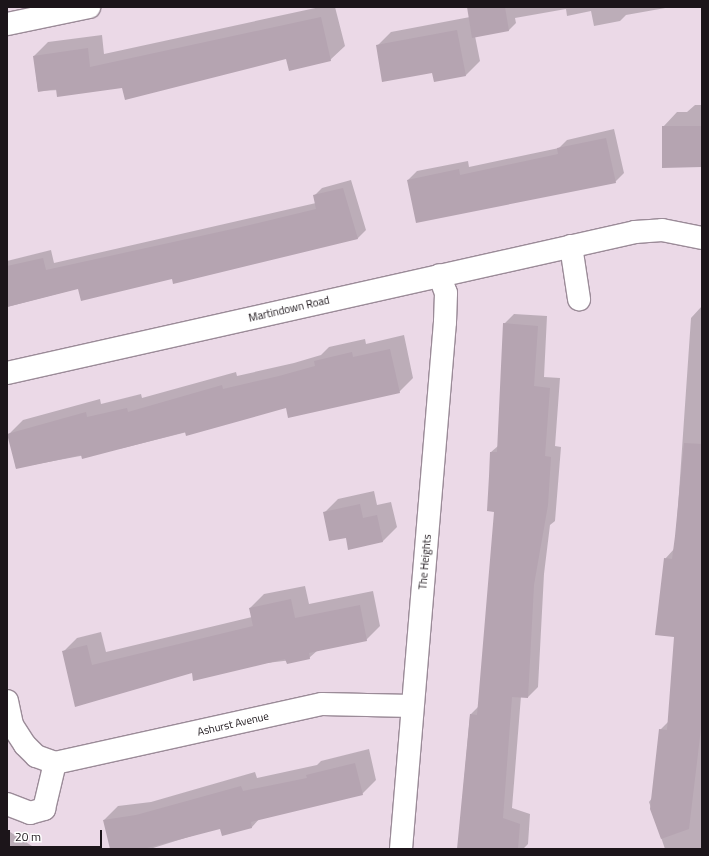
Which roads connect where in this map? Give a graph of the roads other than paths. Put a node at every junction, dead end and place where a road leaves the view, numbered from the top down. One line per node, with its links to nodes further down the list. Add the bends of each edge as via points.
1 (89, 7): 2 (street)
2 (7, 24)
3 (702, 238): 4 (street, Martindown Road, via 662,230 635,232)
4 (571, 246): 5 (street, Martindown Road); 6 (street)
5 (439, 275): 7 (street, Martindown Road); 9 (street, The Heights, via 446,293 445,322)
6 (579, 299)
7 (7, 373)
8 (7, 701): 10 (street)
9 (412, 706): 11 (street, Ashurst Avenue, via 322,704); 13 (street, The Heights)
10 (10, 725): 11 (street, via 36,756)
11 (55, 763): 12 (street, via 44,809 30,813)
12 (7, 804)
13 (401, 849)

